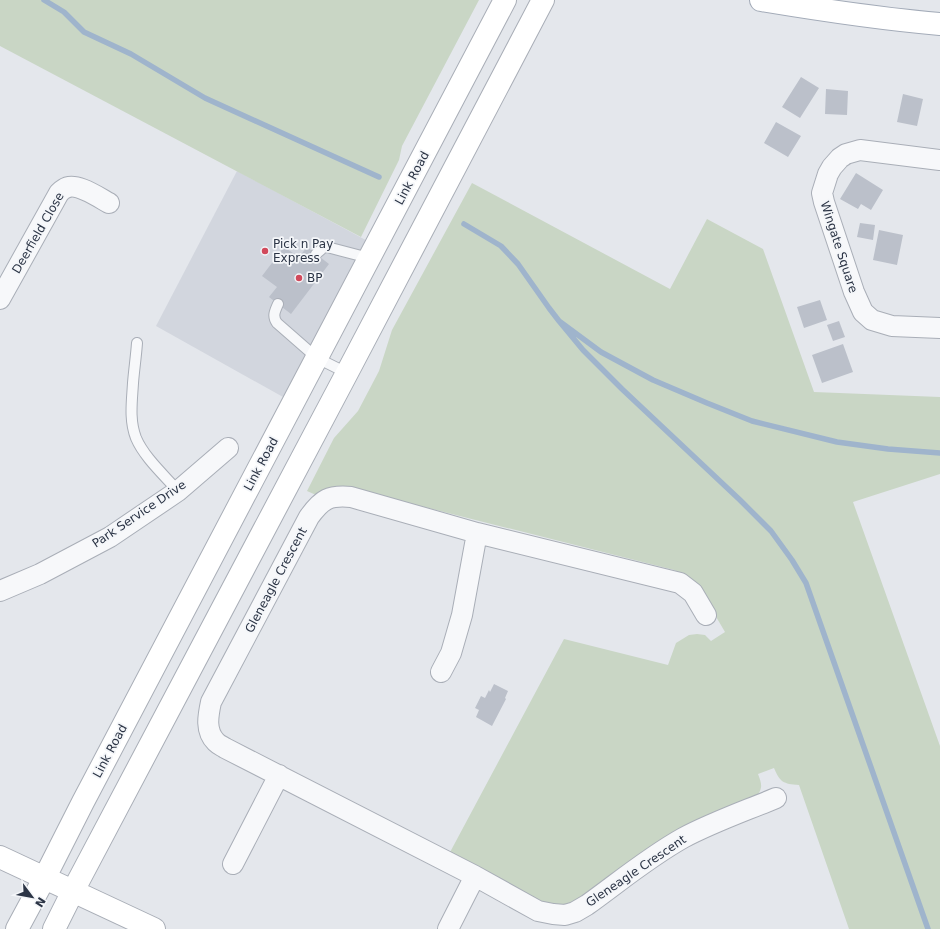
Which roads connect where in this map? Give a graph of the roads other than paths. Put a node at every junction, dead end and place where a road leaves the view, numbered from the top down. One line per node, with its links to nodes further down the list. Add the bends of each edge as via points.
1 (505, 0): 8 (street, Link Road)
2 (543, 0): 14 (street)
3 (761, 0): 4 (street, via 819,10)
4 (940, 24)
5 (940, 160): 11 (street, Wingate Square, via 860,150 846,154 832,167 822,193 863,312 872,320 892,326)
6 (109, 203): 9 (street, Deerfield Close, via 75,186 69,186 59,193)
7 (316, 254): 8 (lane, via 327,246)
8 (370, 258): 13 (street, Link Road)
9 (0, 299)
10 (278, 304): 13 (lane, via 274,315 277,323)
11 (940, 328)
12 (137, 343): 16 (lane, via 131,408 132,426 143,450)
13 (317, 358): 14 (lane); 26 (street, Link Road)
14 (347, 373): 27 (street)
15 (228, 448): 16 (street, Park Service Drive)
16 (178, 491): 18 (street, Park Service Drive, via 110,537 40,574)
17 (477, 533): 19 (street, Gleneagle Crescent, via 680,583 693,593); 20 (street, via 462,615 451,653); 21 (street, Gleneagle Crescent, via 351,497 330,498 316,507 211,702 208,716 207,724 216,742)
18 (0, 591)
19 (706, 615)
20 (441, 672)
21 (278, 775): 24 (street); 25 (street, Gleneagle Crescent)
22 (776, 798): 25 (street, Gleneagle Crescent, via 683,838 661,851 588,905 564,915 538,911)
23 (0, 856): 26 (street)
24 (234, 864)
25 (475, 876): 31 (street)
26 (45, 877): 27 (street); 28 (street, Link Road)
27 (73, 891): 29 (street); 30 (street)
28 (17, 929)
29 (54, 929)
30 (154, 929)
31 (448, 929)

